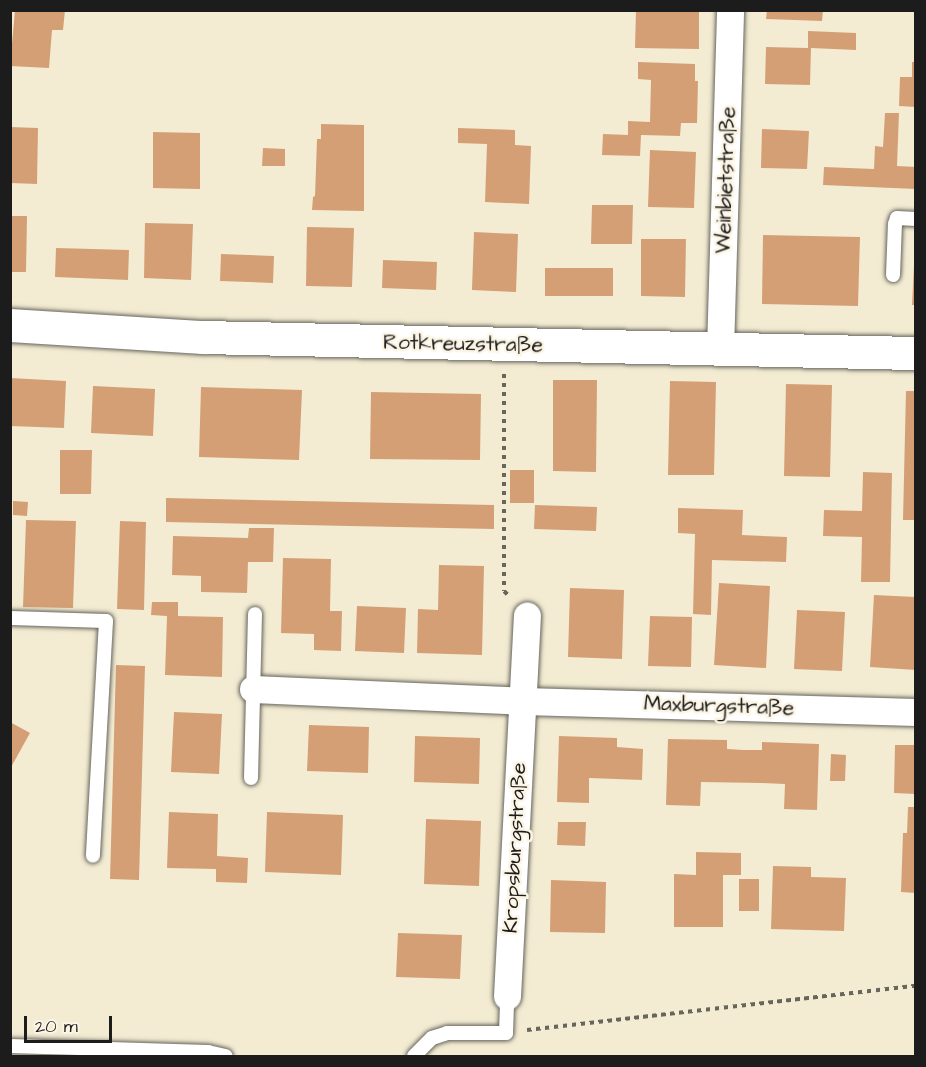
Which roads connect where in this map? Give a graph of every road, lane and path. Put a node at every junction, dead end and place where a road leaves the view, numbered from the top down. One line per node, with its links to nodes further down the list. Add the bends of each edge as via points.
1 (730, 10): 6 (street, Weinbietstraße)
2 (915, 219): 3 (lane, via 897,218)
3 (893, 275)
4 (10, 325): 5 (main road, Rotkreuzstraße, via 203,337)
5 (503, 345): 6 (main road, Rotkreuzstraße); 9 (path, via 504,591)
6 (720, 350): 7 (main road, Rotkreuzstraße)
7 (915, 353)
8 (255, 614): 11 (lane)
9 (527, 616): 12 (street)
10 (10, 618): 15 (lane, via 106,621)
11 (253, 689): 12 (street, Maxburgstraße); 14 (lane)
12 (523, 701): 13 (street, Maxburgstraße); 17 (street, Kropsburgstraße)
13 (915, 712)
14 (251, 778)
15 (93, 856)
16 (915, 986): 18 (path)
17 (507, 996): 18 (lane)
18 (506, 1033): 21 (lane, via 447,1033 432,1038)
19 (10, 1046): 20 (lane, via 208,1052)
20 (226, 1056)
21 (414, 1056)

